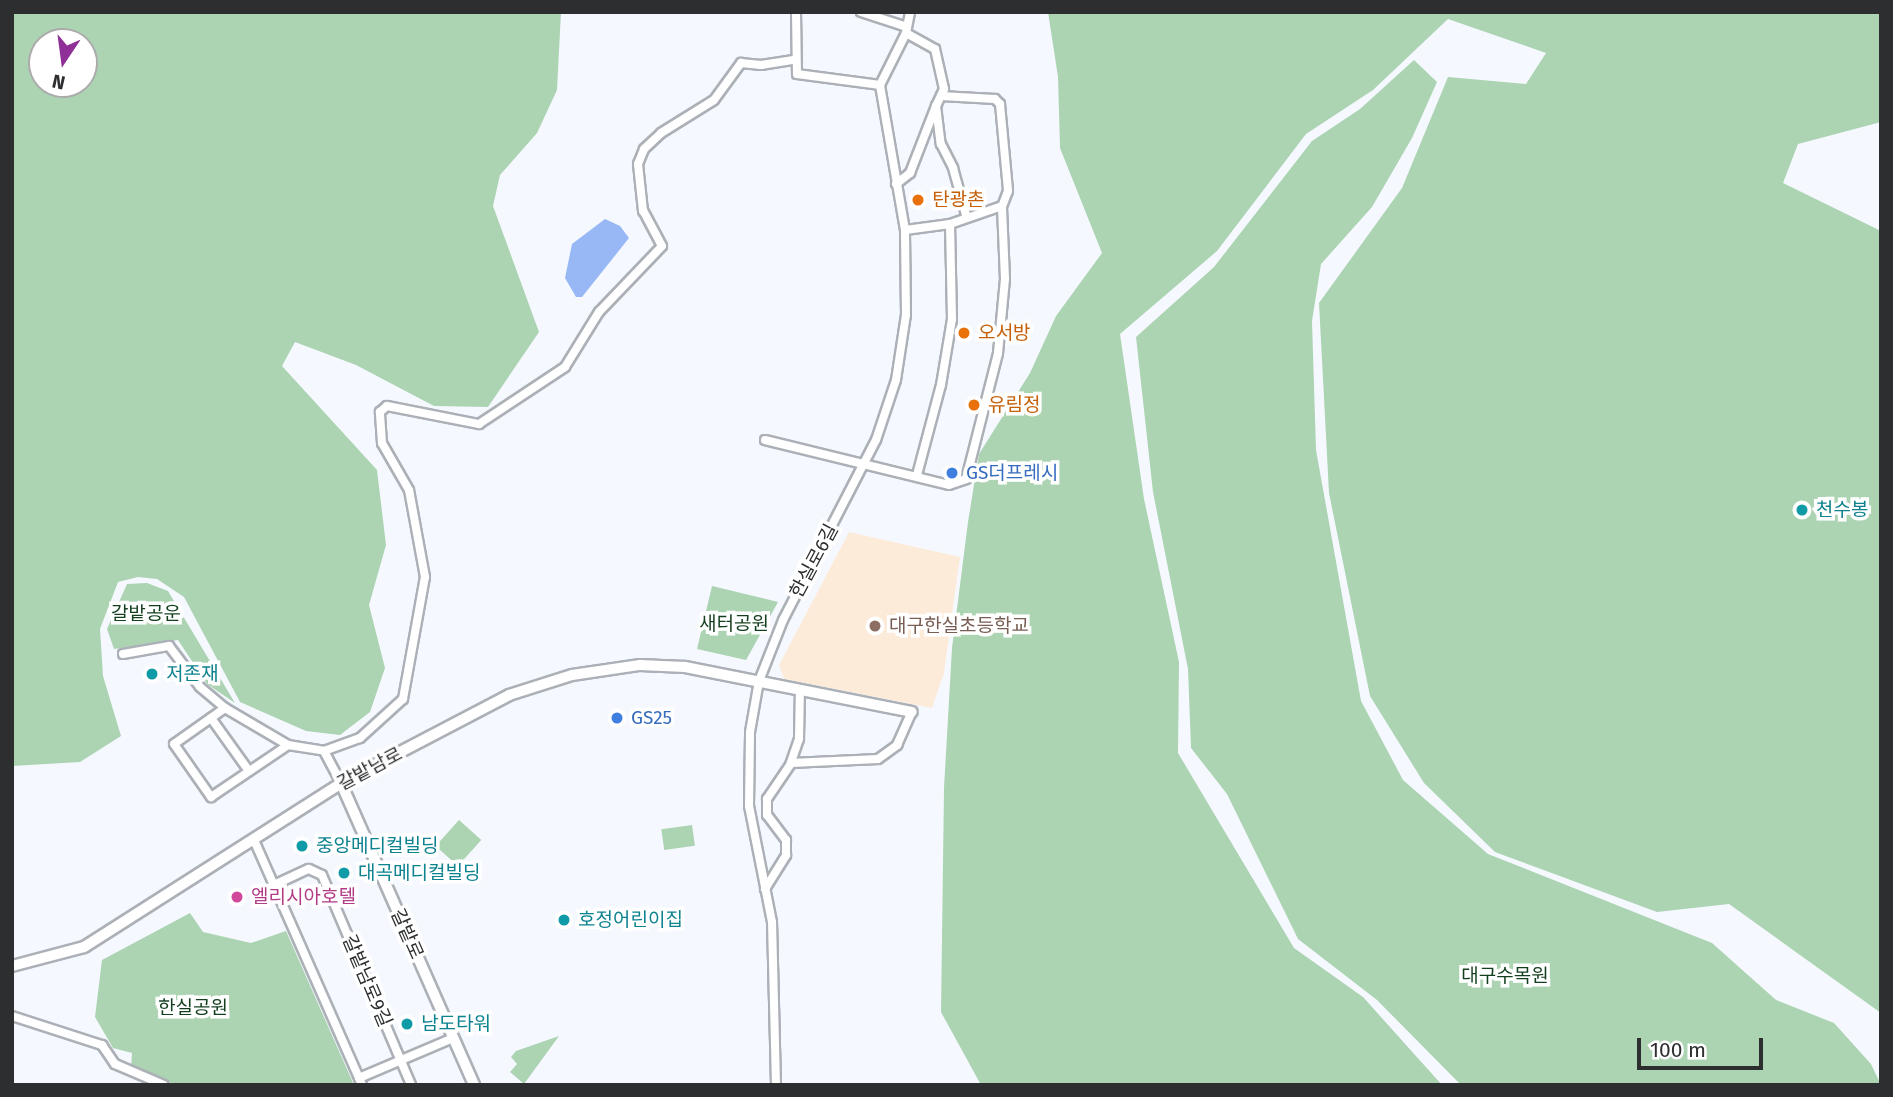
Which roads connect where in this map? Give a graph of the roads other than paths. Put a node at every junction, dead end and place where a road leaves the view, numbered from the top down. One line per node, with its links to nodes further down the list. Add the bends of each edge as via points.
1 (796, 12): 5 (street)
2 (861, 12): 4 (street)
3 (910, 12): 4 (street)
4 (906, 30): 6 (street); 7 (street, via 935,49 944,89)
5 (794, 60): 6 (street, via 801,76); 24 (street, via 741,63 714,100 644,149 638,164 643,211 663,246 599,312 565,367 479,424 387,406 380,412 382,443 409,490 425,577 403,699 360,738)
6 (880, 85): 9 (street, 한실로6길)
7 (941, 96): 8 (street); 10 (street, via 995,99 1000,104 1008,191)
8 (936, 106): 9 (street, via 910,173); 11 (street, via 941,144)
9 (896, 184): 13 (street, 한실로6길)
10 (1002, 207): 11 (street); 16 (street, via 1005,279 1000,343 966,479 949,485)
11 (966, 215): 12 (street)
12 (950, 224): 13 (street); 16 (street, via 950,338)
13 (905, 230): 15 (street, 한실로6길, via 906,315 901,353 884,419)
14 (765, 440): 15 (street)
15 (865, 464): 16 (street); 18 (street, 한실로6길, via 783,620)
16 (917, 475)
17 (123, 654): 20 (street, via 169,646 200,687)
18 (759, 681): 19 (main road, 갈밭남로); 27 (main road, 갈밭남로, via 685,667 640,665 572,675 509,695); 29 (street, 한실로6길, via 748,755)
19 (800, 689): 21 (main road, 갈밭남로); 25 (street, via 799,739)
20 (225, 708): 22 (street); 23 (street)
21 (912, 712): 25 (street, via 897,745 878,759)
22 (211, 718): 26 (street); 26 (street, via 174,744 211,797)
23 (288, 745): 24 (street); 26 (street)
24 (324, 751): 27 (street)
25 (791, 763): 28 (street, via 767,799)
26 (249, 771)
27 (341, 783): 30 (main road, 갈밭남로); 35 (main road, 갈밭로)
28 (767, 813): 29 (street); 32 (street, via 786,840 777,875)
29 (752, 818): 32 (street, 한실로6길)
30 (254, 840): 31 (street); 33 (main road, 갈밭남로, via 84,947)
31 (274, 885): 36 (street, 갈밭남로9길, via 309,869 322,875); 37 (street)
32 (765, 888): 41 (street, 한실로6길, via 775,979)
33 (12, 966)
34 (12, 1016): 38 (street, via 102,1045 115,1064)
35 (451, 1039): 36 (street); 40 (main road, 갈밭로)
36 (400, 1060): 37 (street); 39 (street, 갈밭남로9길)
37 (360, 1082)
38 (163, 1085)
39 (411, 1085)
40 (474, 1085)
41 (776, 1085)

